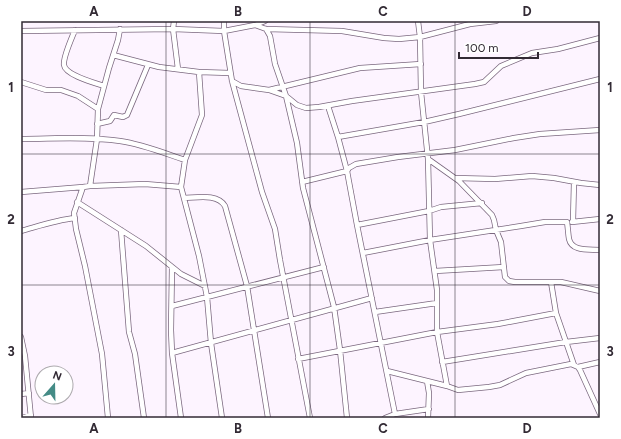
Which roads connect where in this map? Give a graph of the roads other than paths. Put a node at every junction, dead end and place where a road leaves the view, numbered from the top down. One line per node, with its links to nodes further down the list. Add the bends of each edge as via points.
1 (174, 21): 8 (street)
2 (224, 21): 12 (street)
3 (265, 21): 6 (street)
4 (418, 21): 13 (street)
5 (496, 21): 13 (street, via 470,24)
6 (255, 25): 9 (street); 12 (street)
7 (120, 29): 8 (street); 10 (street); 15 (street)
8 (173, 29): 12 (street); 18 (street)
9 (266, 29): 13 (street, via 342,31 399,39); 25 (street)
10 (75, 30): 11 (street); 24 (street, via 64,62 65,69)
11 (21, 31)
12 (224, 31): 20 (street)
13 (420, 37): 16 (street)
14 (600, 38): 27 (street, via 526,55 501,66 484,82)
15 (113, 55): 17 (street); 24 (street)
16 (421, 64): 25 (street, via 360,68); 27 (street)
17 (148, 65): 18 (street); 32 (street, via 127,115 114,115 110,121)
18 (178, 69): 19 (street)
19 (199, 72): 20 (street); 39 (street, via 202,115)
20 (230, 73): 22 (street)
21 (600, 79): 31 (street)
22 (232, 81): 26 (street, via 241,86); 68 (street, via 262,192 275,229)
23 (21, 82): 30 (street, via 78,96)
24 (104, 86): 30 (street)
25 (282, 86): 26 (street); 28 (street)
26 (269, 90): 28 (street)
27 (421, 92): 29 (street); 31 (street)
28 (286, 96): 29 (street, via 297,105 306,108); 42 (street, via 297,143)
29 (328, 106): 34 (street)
30 (98, 109): 32 (street)
31 (424, 122): 34 (street); 37 (street)
32 (97, 124): 36 (street)
33 (600, 130): 37 (street, via 540,134)
34 (338, 137): 40 (street)
35 (21, 139): 36 (street)
36 (97, 139): 39 (street, via 132,143); 45 (street)
37 (428, 153): 38 (street); 40 (street, via 356,164)
38 (428, 159): 41 (street); 52 (street)
39 (185, 160): 47 (street)
40 (347, 171): 42 (street); 57 (street)
41 (454, 178): 43 (street, via 494,179 532,176); 51 (street)
42 (302, 182): 65 (street)
43 (574, 182): 44 (street); 55 (street)
44 (600, 185)
45 (90, 186): 46 (street); 47 (street, via 144,184)
46 (83, 187): 48 (street); 50 (street)
47 (181, 187): 49 (street)
48 (21, 192)
49 (184, 198): 70 (street); 71 (street, via 213,198 223,202)
50 (77, 202): 53 (street); 58 (street)
51 (482, 203): 52 (street, via 441,207); 59 (street, via 492,215)
52 (429, 211): 57 (street); 61 (street)
53 (75, 218): 60 (street); 106 (street, via 102,354)
54 (600, 219): 55 (street)
55 (573, 221): 56 (street)
56 (567, 222): 59 (street, via 545,222); 62 (street, via 572,245 580,249)
57 (356, 225): 63 (street)
58 (120, 230): 64 (street, via 146,246); 107 (street, via 129,332 135,354)
59 (496, 230): 61 (street); 66 (street, via 501,242)
60 (21, 231)
61 (430, 240): 63 (street); 67 (street)
62 (600, 250)
63 (363, 253): 74 (street)
64 (172, 267): 70 (street); 76 (street)
65 (324, 267): 68 (street); 77 (street)
66 (504, 267): 67 (street); 69 (street, via 510,281)
67 (435, 271): 75 (street)
68 (283, 277): 71 (street); 80 (street)
69 (551, 282): 72 (street); 79 (street)
70 (205, 286): 73 (street)
71 (247, 286): 73 (street); 81 (street)
72 (600, 291)
73 (207, 297): 76 (street); 86 (street)
74 (372, 298): 77 (street); 78 (street)
75 (437, 304): 78 (street); 82 (street)
76 (172, 306): 89 (street)
77 (334, 307): 80 (street); 88 (street)
78 (375, 312): 87 (street)
79 (556, 313): 82 (street); 85 (street)
80 (291, 320): 81 (street); 91 (street)
81 (255, 329): 86 (street); 110 (street)
82 (437, 332): 87 (street); 92 (street)
83 (21, 338): 90 (street)
84 (600, 338): 85 (street)
85 (566, 342): 92 (street); 94 (street)
86 (211, 343): 89 (street); 109 (street)
87 (381, 343): 88 (street); 95 (street)
88 (340, 350): 91 (street); 112 (street)
89 (172, 353): 108 (street)
90 (23, 356): 98 (street)
91 (298, 359): 111 (street)
92 (442, 362): 97 (street)
93 (600, 362): 94 (street)
94 (576, 366): 97 (street, via 566,364 526,373 489,388 458,390); 100 (street)
95 (387, 371): 96 (street); 102 (street)
96 (427, 381): 97 (street); 101 (street)
97 (447, 386)
98 (28, 393): 99 (street); 104 (street)
99 (21, 394)
100 (598, 404): 103 (street)
101 (429, 409): 102 (street); 114 (street)
102 (396, 414): 113 (street)
103 (600, 414)
104 (31, 416): 105 (street)
105 (22, 418)
106 (108, 418)
107 (144, 418)
108 (181, 418)
109 (222, 418)
110 (268, 418)
111 (310, 418)
112 (347, 418)
113 (385, 418)
114 (428, 418)

